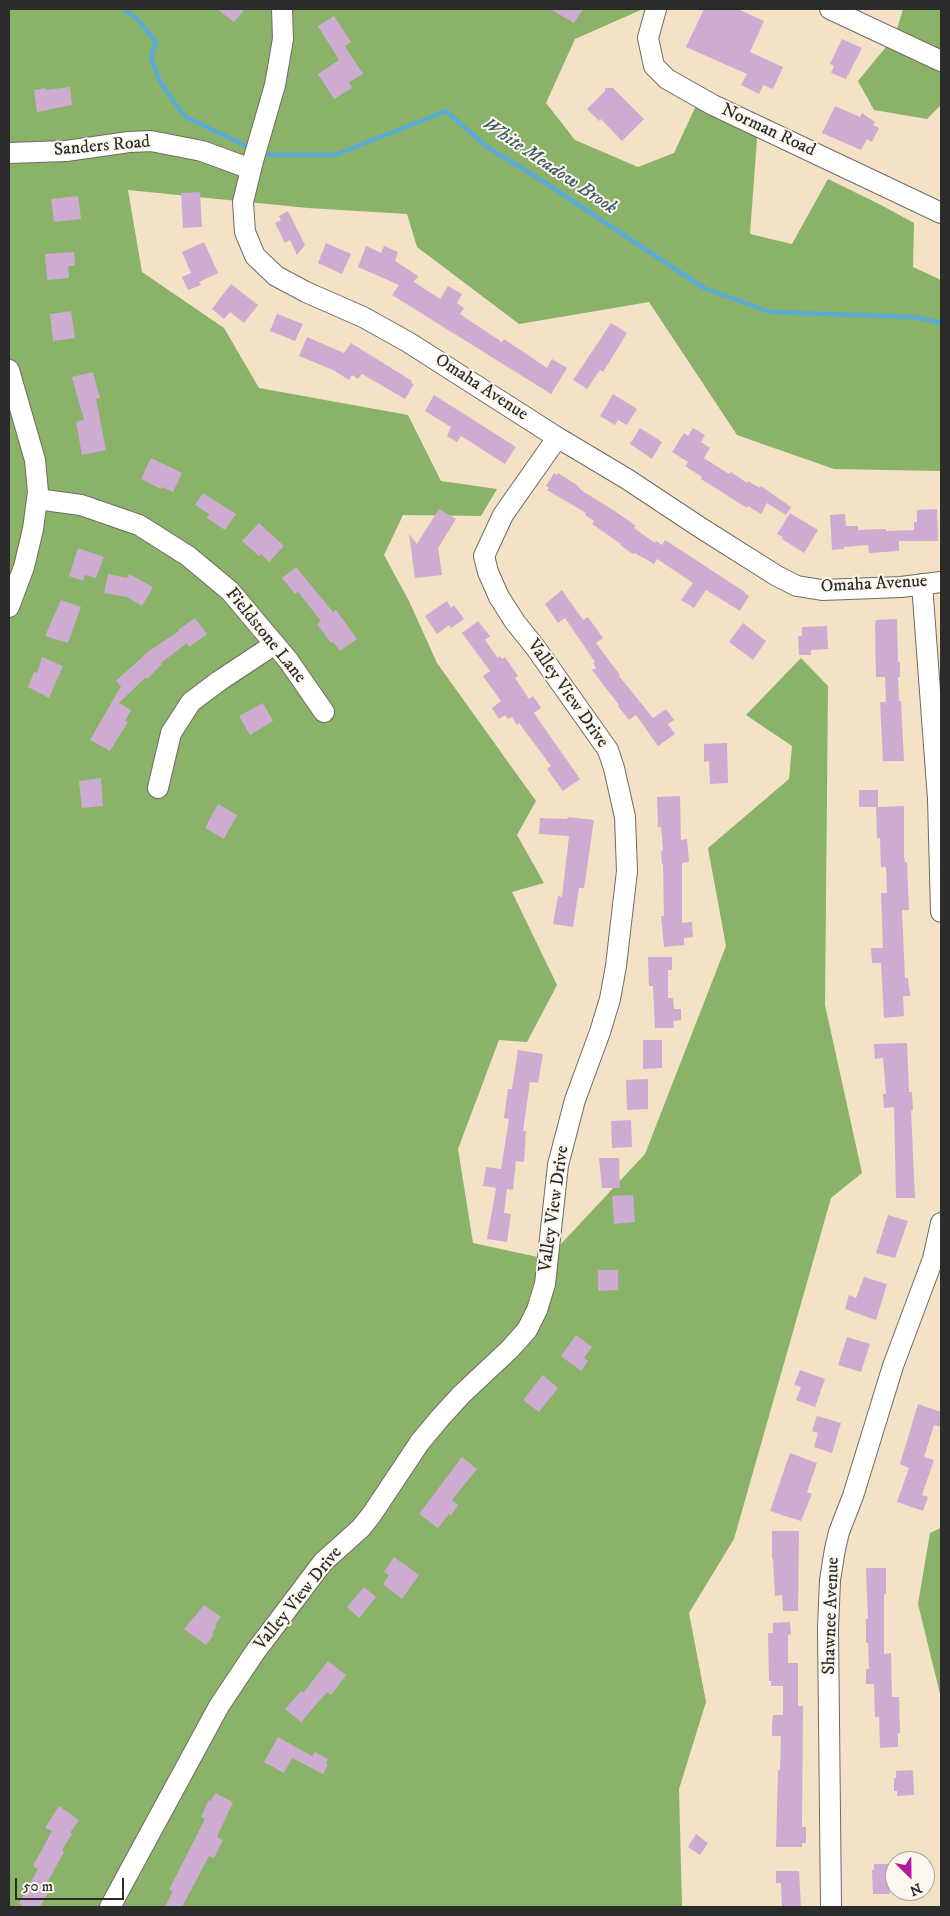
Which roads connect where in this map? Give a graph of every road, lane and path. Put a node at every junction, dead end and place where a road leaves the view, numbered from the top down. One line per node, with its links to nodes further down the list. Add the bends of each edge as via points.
1 (282, 9): 6 (street, Omaha Avenue, via 283,39 275,86)
2 (656, 9): 7 (street, Norman Road, via 648,38 654,66 667,79 713,105)
3 (830, 9): 4 (street)
4 (941, 61)
5 (9, 153): 6 (street, Sanders Road, via 66,151 151,141)
6 (252, 165): 9 (street, Omaha Avenue, via 244,202 245,232 255,256 276,276 408,342)
7 (941, 213)
8 (9, 370): 10 (street, via 35,460)
9 (555, 436): 11 (street, Omaha Avenue, via 797,586 822,590); 18 (street, Valley View Drive, via 555,441 503,515 484,556 499,597 608,750 625,817 627,871 610,999 575,1100 558,1165 545,1284 537,1310 526,1330 461,1395 420,1442 372,1514 324,1562 251,1659 219,1706)
10 (37, 499): 12 (street, via 24,566); 13 (street, Fieldstone Lane, via 80,505 139,525 188,556 230,591)
11 (932, 583): 16 (street)
12 (9, 608)
13 (275, 644): 14 (street, Fieldstone Lane); 15 (street, via 218,680 191,702 171,733)
14 (324, 712)
15 (158, 788)
16 (941, 912)
17 (941, 1223): 19 (street, Shawnee Avenue, via 933,1259 893,1366 839,1532 830,1580)
18 (110, 1907)
19 (831, 1907)

